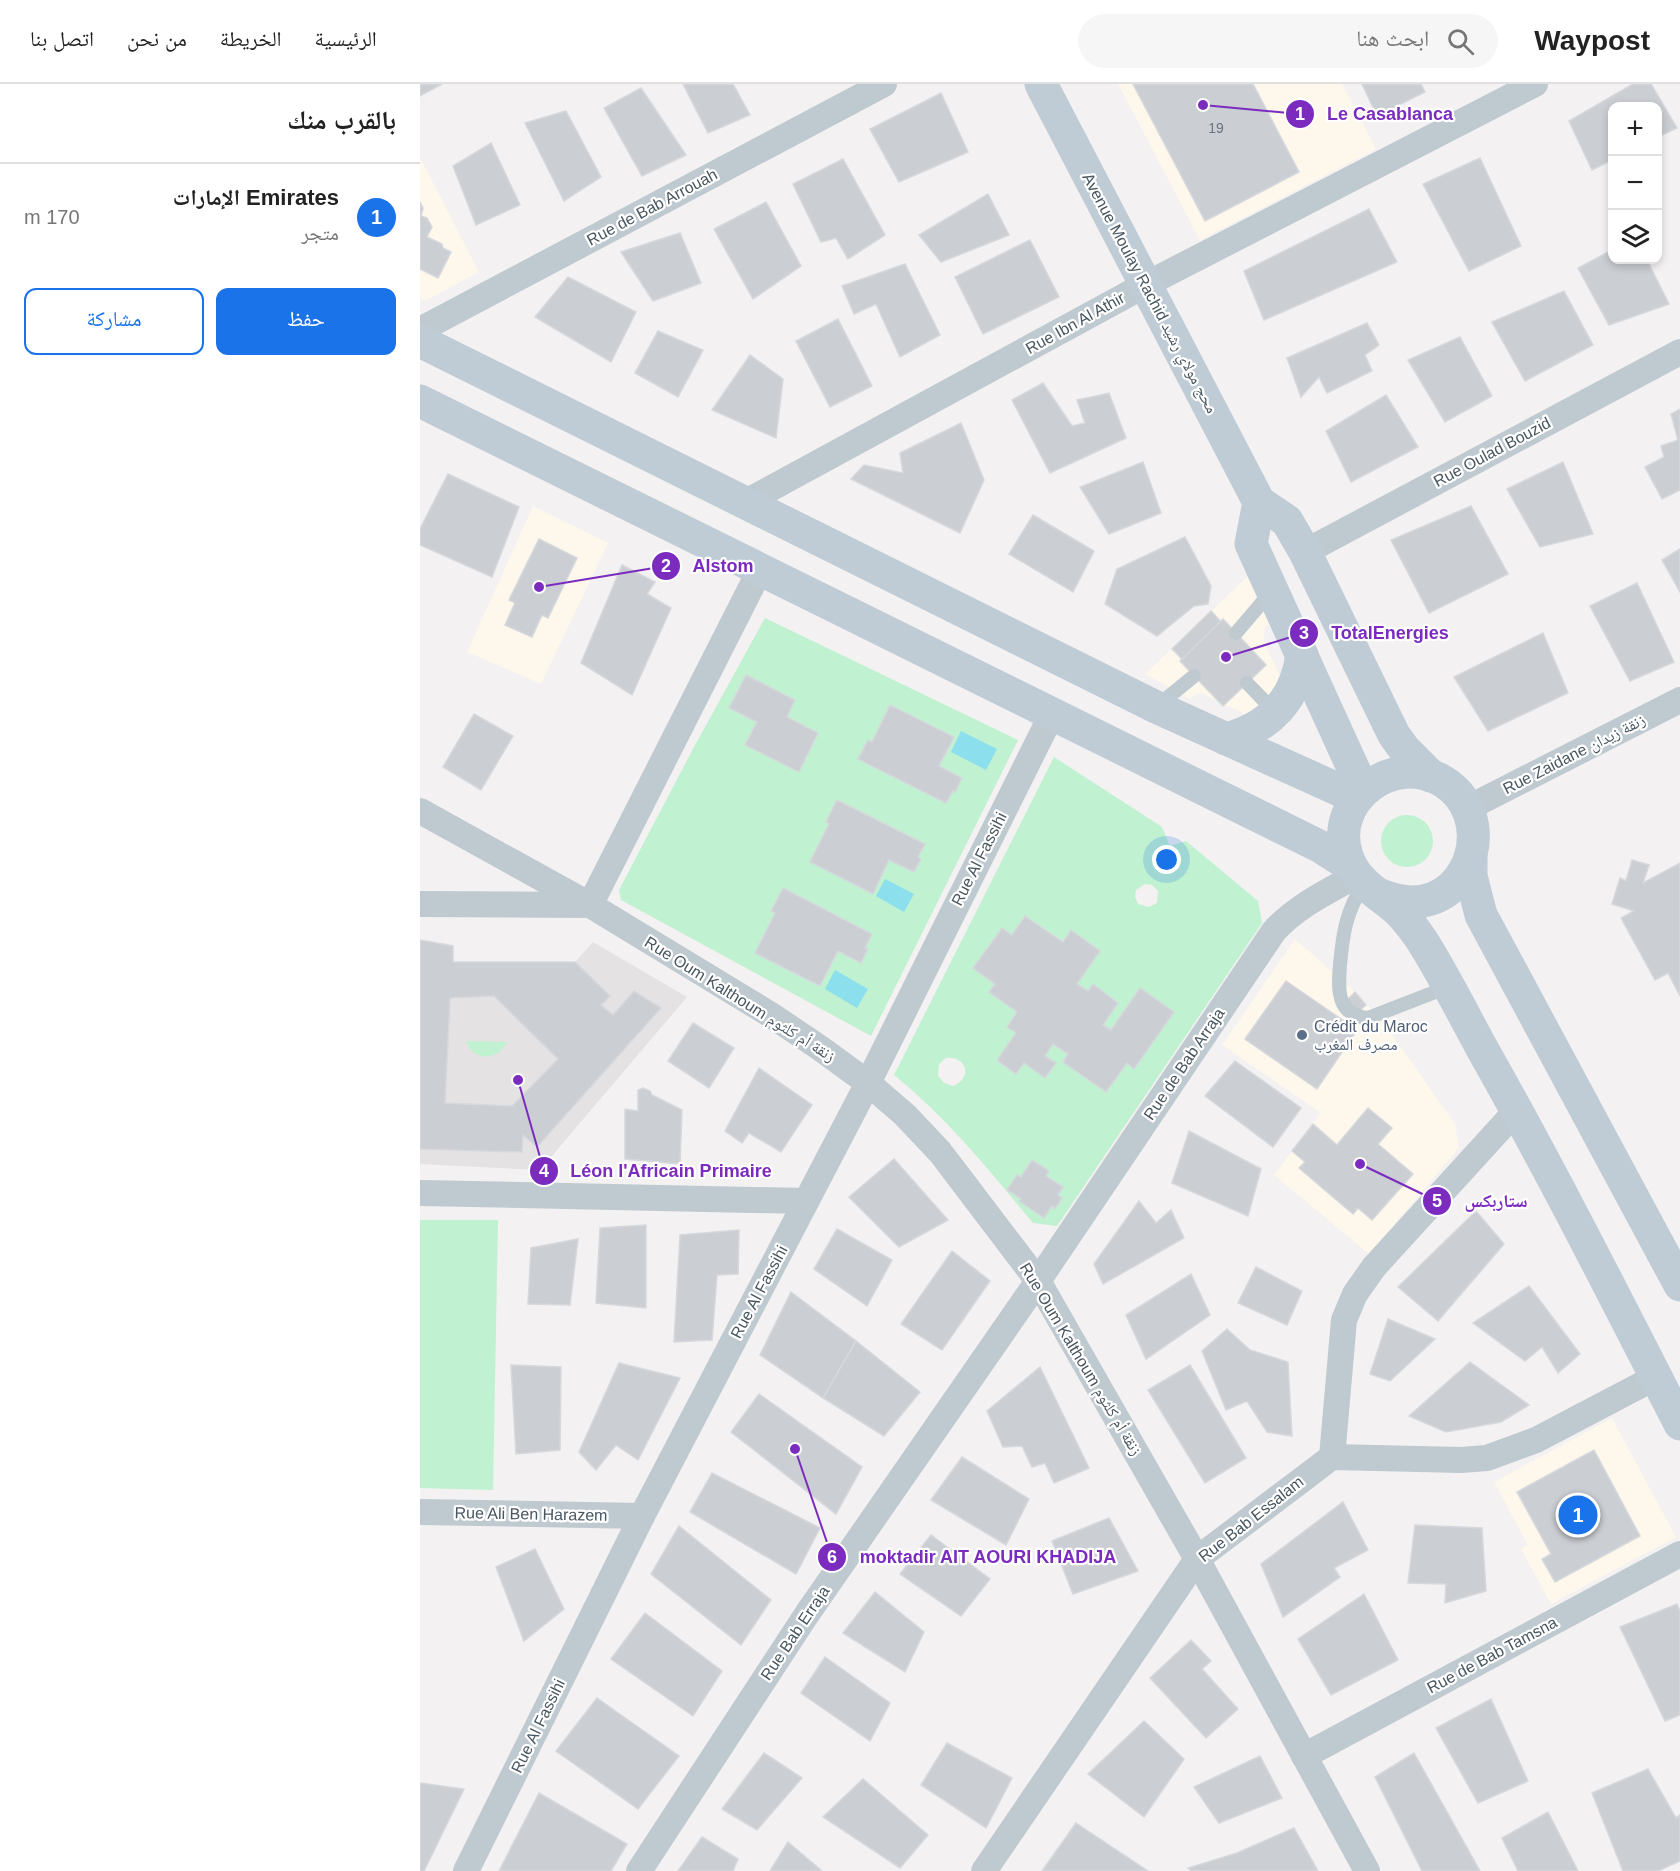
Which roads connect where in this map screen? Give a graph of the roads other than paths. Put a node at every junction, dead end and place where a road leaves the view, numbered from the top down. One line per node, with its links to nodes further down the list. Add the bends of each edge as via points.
1 (884, 84): 5 (street, Rue de Bab Arrouah)
2 (1041, 84): 4 (main road, Avenue Moulay Rachid محج مولاي رشيد)
3 (1535, 84): 4 (street, Rue Ibn Al Athir)
4 (1144, 285): 9 (street, Rue Ibn Al Athir); 10 (main road, Avenue Moulay Rachid محج مولاي رشيد)
5 (420, 330)
6 (420, 341): 9 (main road)
7 (1680, 351): 11 (street, Rue Oulad Bouzid)
8 (420, 400): 12 (main road)
9 (746, 502): 19 (main road)
10 (1259, 502): 11 (main road, Avenue Moulay Rachid محج مولاي رشيد, via 1287,521); 13 (main road, via 1251,544)
11 (1305, 552): 23 (main road, Avenue Moulay Rachid محج مولاي رشيد, via 1394,735)
12 (760, 568): 21 (main road); 30 (street)
13 (1273, 590): 14 (lane); 15 (main road)
14 (1236, 633)
15 (1302, 655): 20 (main road, via 1293,689); 24 (main road)
16 (1194, 676): 19 (lane)
17 (1247, 683): 20 (lane)
18 (1680, 700): 25 (street, Rue Zaidane زنقة زيدان)
19 (1156, 707): 22 (main road)
20 (1275, 712): 22 (main road, via 1245,734)
21 (1052, 714): 28 (main road, via 1321,847); 32 (street, Rue Al Fassihi)
22 (1226, 739): 24 (main road)
23 (1431, 776): 24 (main road, via 1409,771 1394,773); 25 (main road, via 1461,796)
24 (1360, 794): 28 (main road, via 1349,812 1344,836 1346,851)
25 (1468, 808): 27 (main road, via 1474,830)
26 (420, 811): 30 (street, Rue Oum Kalthoum زنقة أم كلثوم)
27 (1471, 857): 28 (main road, via 1457,881 1443,894 1415,902 1396,901); 37 (main road, via 1471,876 1481,915)
28 (1362, 880): 31 (main road, via 1398,910 1420,938); 31 (lane, via 1343,929 1338,993 1342,1004 1368,1018); 36 (street, Rue de Bab Arraja, via 1304,905 1274,931)
29 (420, 904): 30 (street)
30 (590, 905): 32 (street, Rue Oum Kalthoum زنقة أم كلثوم, via 771,1015)
31 (1448, 987): 33 (main road)
32 (868, 1083): 35 (street, Rue Al Fassihi); 36 (street, Rue Oum Kalthoum زنقة أم كلثوم, via 940,1152)
33 (1517, 1110): 38 (main road); 40 (street, via 1374,1267 1355,1294 1344,1320)
34 (420, 1193): 35 (street)
35 (806, 1201): 42 (street, Rue Al Fassihi)
36 (1038, 1281): 44 (street, Rue Oum Kalthoum زنقة أم كلثوم); 47 (street, Rue Bab Erraja, via 807,1614)
37 (1680, 1285)
38 (1656, 1377): 39 (main road); 40 (street, via 1536,1440 1487,1458)
39 (1680, 1424)
40 (1332, 1456): 44 (street, Rue Bab Essalam)
41 (420, 1512): 42 (street, Rue Ali Ben Harazem)
42 (642, 1516): 46 (street, Rue Al Fassihi)
43 (1680, 1554): 45 (street, Rue de Bab Tamsna)
44 (1197, 1559): 45 (street, Rue Oum Kalthoum زنقة أم كلثوم); 48 (street, Rue Bab Essalam)
45 (1304, 1756): 49 (street, Rue Oum Kalthoum زنقة أم كلثوم)
46 (466, 1871)
47 (639, 1871)
48 (984, 1871)
49 (1367, 1871)

